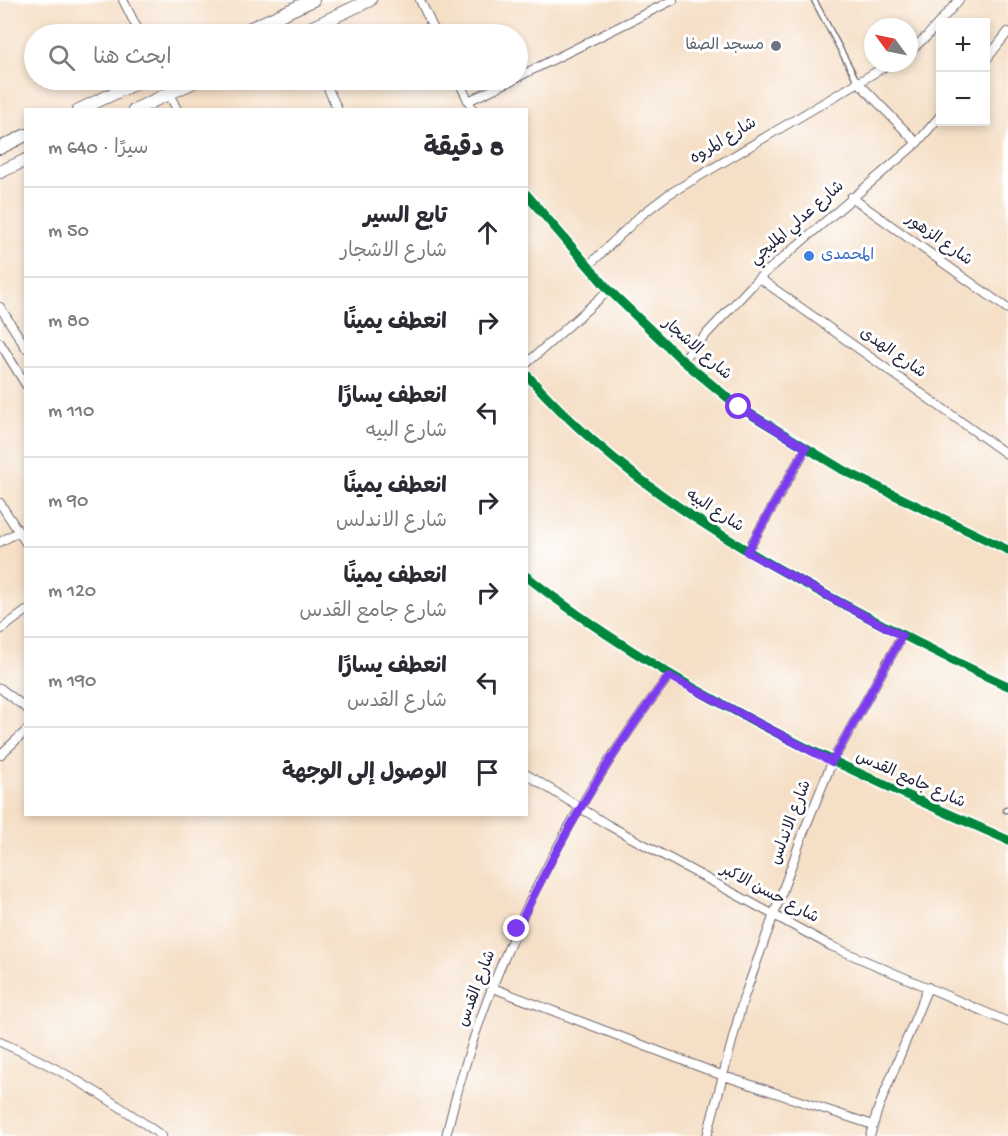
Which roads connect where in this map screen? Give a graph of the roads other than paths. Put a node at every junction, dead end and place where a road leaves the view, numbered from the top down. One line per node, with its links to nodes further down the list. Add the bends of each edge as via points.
1 (123, 0): 9 (street)
2 (313, 0): 8 (main road)
3 (370, 0): 11 (main road)
4 (420, 0): 12 (street)
5 (673, 0): 16 (street)
6 (814, 0): 18 (lane)
7 (959, 0): 14 (street)
8 (293, 4): 10 (main road)
9 (135, 24)
10 (256, 24)
11 (321, 24)
12 (431, 24)
13 (1008, 32): 15 (street)
14 (918, 44)
15 (990, 55)
16 (528, 72)
17 (874, 72): 18 (street, شارع المروه)
18 (857, 81): 32 (street); 38 (street, شارع المروه, via 669,194)
19 (121, 90): 26 (main road)
20 (176, 90): 24 (main road)
21 (329, 90): 29 (street)
22 (463, 90): 25 (street)
23 (496, 90): 25 (street)
24 (169, 93): 27 (main road); 28 (street)
25 (471, 105)
26 (84, 108)
27 (138, 108)
28 (176, 108)
29 (337, 108)
30 (936, 120): 32 (street, شارع عدلي المليجي)
31 (24, 136): 33 (main road)
32 (916, 143): 37 (street, شارع عدلي المليجي)
33 (0, 148)
34 (24, 161): 35 (main road)
35 (0, 172)
36 (528, 196): 38 (street, شارع الاشجار)
37 (851, 197): 39 (street, شارع عدلي المليجي); 42 (street, شارع الزهور)
38 (588, 266): 40 (street, شارع الاشجار)
39 (759, 278): 45 (street, شارع عدلي المليجي); 50 (street, شارع الهدى)
40 (609, 290): 45 (street, شارع الاشجار); 46 (street)
41 (0, 307): 44 (street)
42 (1008, 309)
43 (0, 343): 48 (street)
44 (24, 345)
45 (682, 360): 49 (street, شارع الاشجار, via 739,407)
46 (528, 362)
47 (528, 376): 56 (street, شارع البيه, via 562,414 619,464)
48 (24, 382)
49 (806, 448): 55 (street, شارع الاشجار, via 897,498); 56 (street)
50 (1007, 452)
51 (0, 503): 52 (street)
52 (18, 532): 53 (street); 54 (street)
53 (24, 540)
54 (0, 542)
55 (1008, 550)
56 (747, 552): 60 (street, شارع البيه)
57 (528, 577): 61 (street, شارع جامع القدس)
58 (24, 612): 59 (street)
59 (0, 630)
60 (902, 636): 62 (street, شارع البيه); 67 (street, شارع الاندلس)
61 (669, 676): 67 (street, شارع جامع القدس); 69 (street, شارع القدس, via 633,723)
62 (1008, 686)
63 (0, 688): 64 (street)
64 (24, 706)
65 (24, 733): 66 (street)
66 (0, 755)
67 (832, 762): 70 (street, شارع جامع القدس); 71 (street, شارع الاندلس)
68 (528, 775): 69 (street, شارع حسن الاكبر)
69 (579, 807): 71 (street, شارع حسن الاكبر); 73 (street, شارع القدس, via 517,929)
70 (1008, 840)
71 (773, 915): 72 (street, شارع حسن الاكبر); 76 (street, شارع الاندلس)
72 (928, 987): 74 (street, شارع حسن الاكبر); 77 (street)
73 (493, 988): 76 (street); 79 (street, شارع القدس)
74 (1008, 1022)
75 (0, 1042): 78 (street, via 112,1100)
76 (721, 1075): 77 (street); 80 (street, شارع الاندلس)
77 (873, 1125): 81 (street)
78 (162, 1136)
79 (446, 1136)
80 (707, 1136)
81 (870, 1136)

